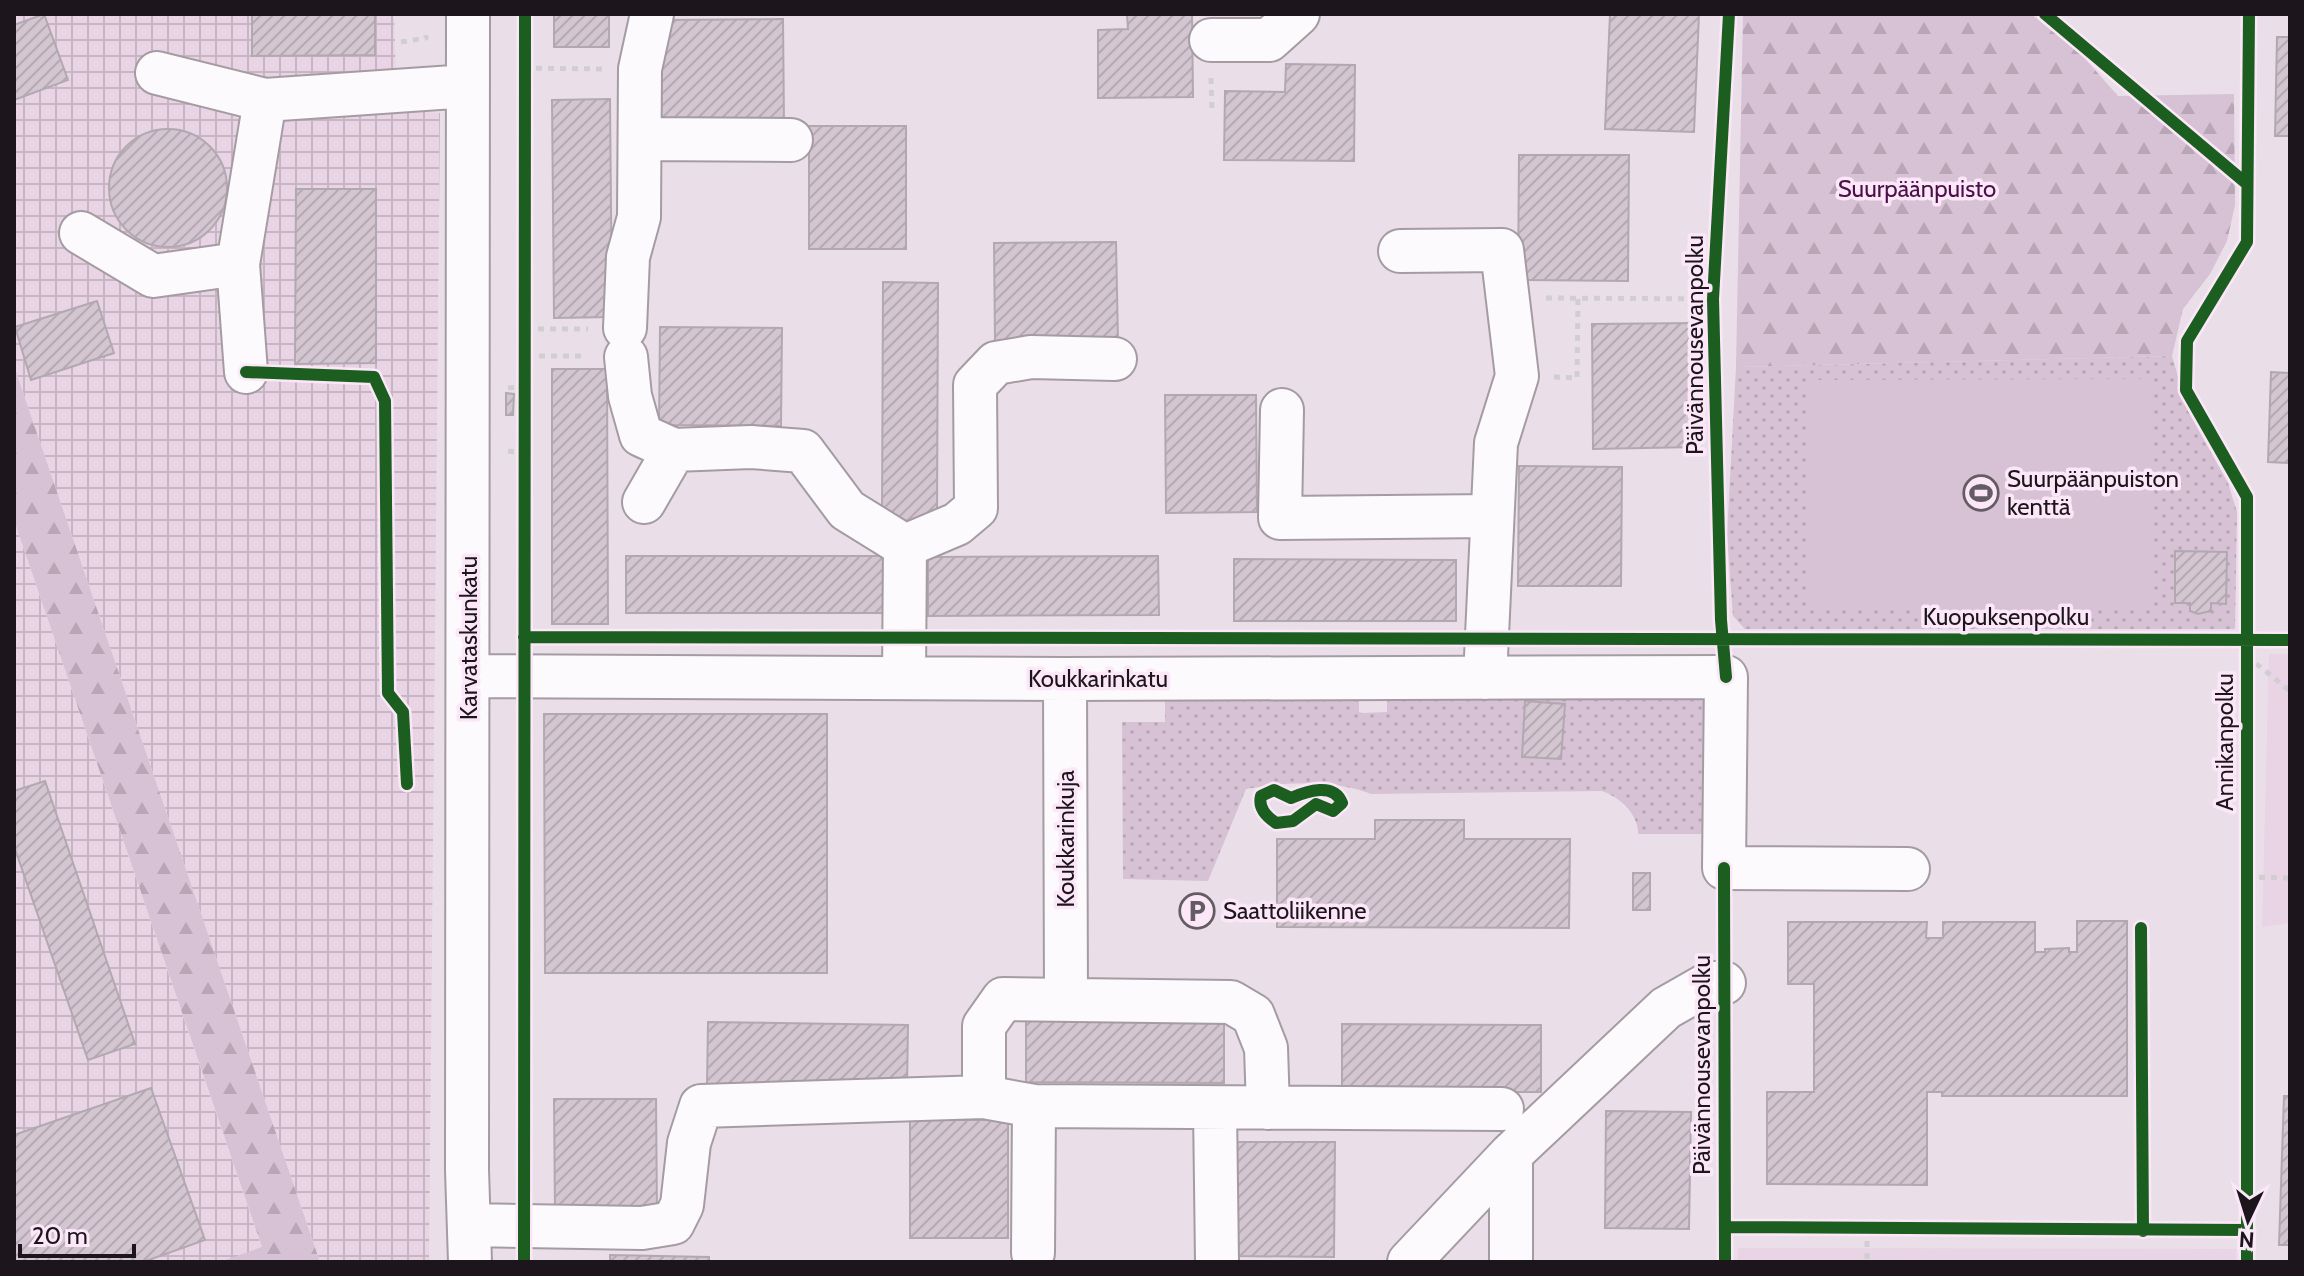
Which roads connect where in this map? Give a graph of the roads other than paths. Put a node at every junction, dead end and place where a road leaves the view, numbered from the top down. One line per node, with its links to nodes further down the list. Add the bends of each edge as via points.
1 (468, 14): 6 (street, Karvataskunkatu)
2 (652, 14): 8 (street, via 640,69)
3 (1298, 14): 4 (street, via 1269,40)
4 (1211, 40)
5 (157, 73): 7 (street)
6 (468, 86): 7 (street); 20 (street, Karvataskunkatu)
7 (265, 100): 12 (street)
8 (640, 139): 9 (street); 16 (street, via 639,217 628,257 625,343 630,396 641,435)
9 (791, 140)
10 (81, 233): 12 (street, via 153,276)
11 (1400, 251): 18 (street, via 1502,250 1517,376 1496,443)
12 (238, 264): 14 (street)
13 (1115, 359): 19 (street, via 1031,357 996,363 975,385 976,508 957,524)
14 (246, 372)
15 (1282, 410): 18 (street, via 1280,518)
16 (674, 450): 17 (street); 19 (street, via 803,451 847,510)
17 (644, 502)
18 (1492, 516): 22 (street)
19 (905, 546): 21 (street)
20 (469, 676): 21 (street, Koukkarinkatu); 33 (street, Karvataskunkatu)
21 (904, 678): 23 (street, Koukkarinkatu)
22 (1485, 678): 23 (street, Koukkarinkatu); 24 (street, Koukkarinkatu, via 1726,677 1724,868)
23 (1065, 679): 26 (street, Koukkarinkuja)
24 (1908, 869)
25 (1724, 983): 32 (street, via 1710,983 1666,1008)
26 (1066, 999): 27 (street, via 1003,999 984,1026); 30 (street, via 1231,1002 1253,1015 1266,1048)
27 (984, 1097): 28 (street); 33 (street, via 701,1106 689,1143 682,1205 673,1223)
28 (1034, 1106): 29 (street); 34 (street)
29 (1215, 1108): 30 (street); 35 (street)
30 (1268, 1108): 31 (street)
31 (1502, 1109)
32 (1511, 1154): 36 (street); 37 (street)
33 (470, 1244)
34 (1033, 1253)
35 (1217, 1262)
36 (1409, 1262)
37 (1511, 1262)

